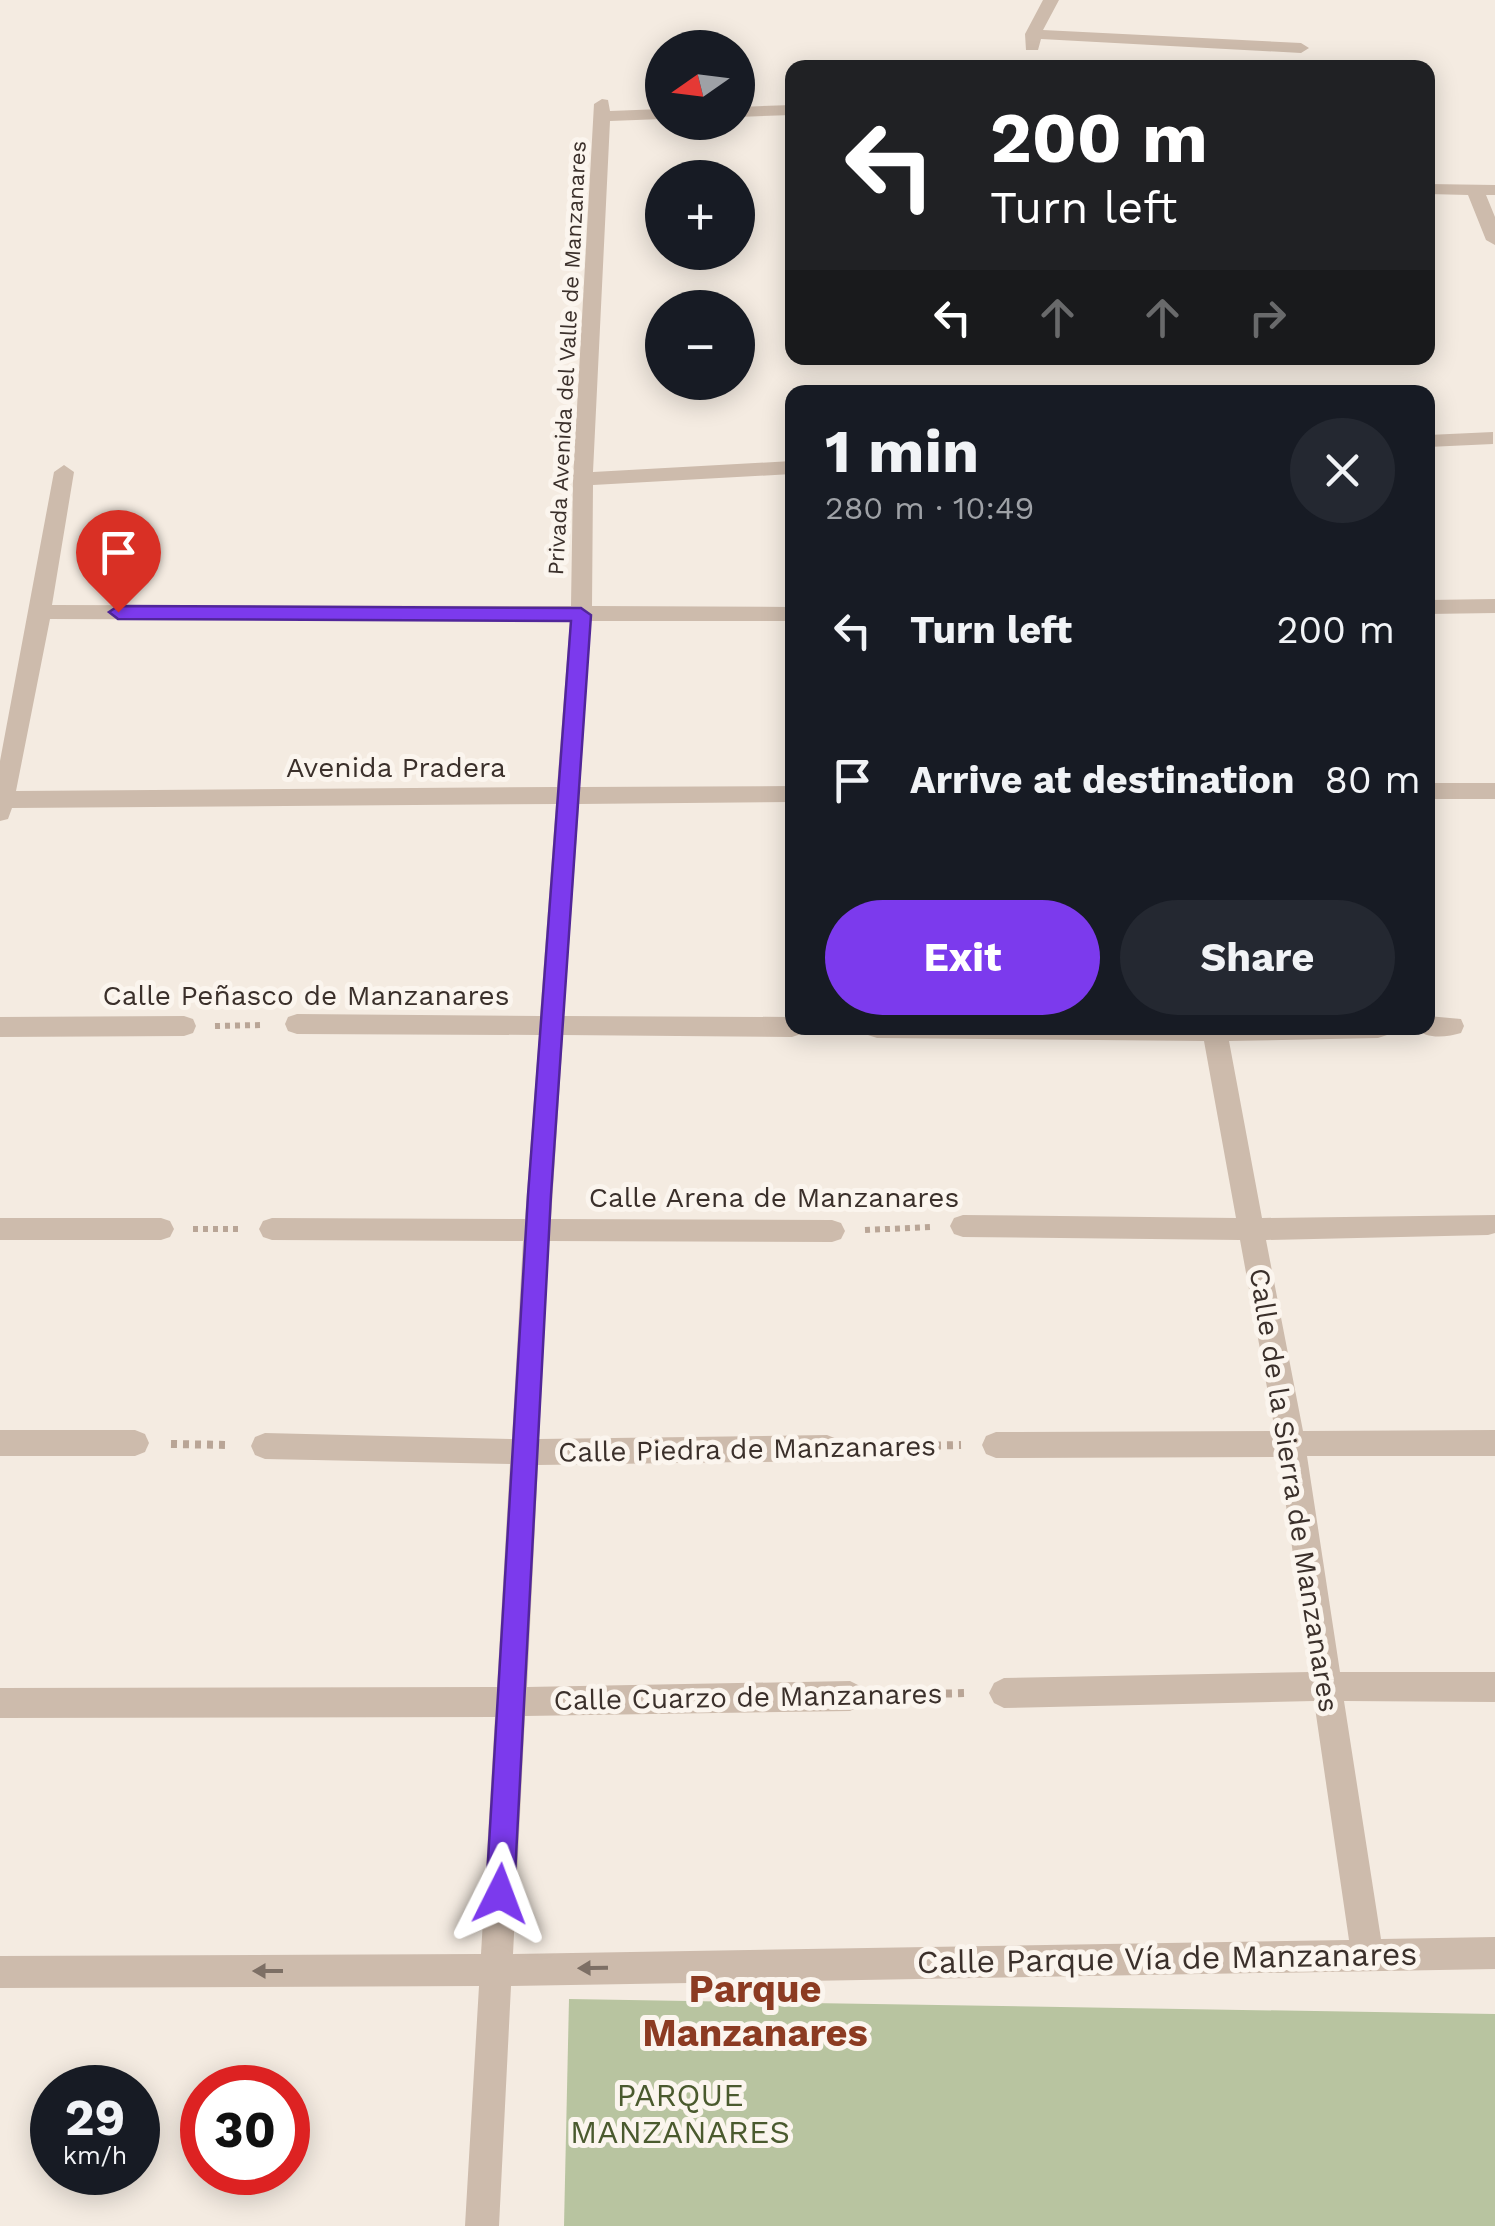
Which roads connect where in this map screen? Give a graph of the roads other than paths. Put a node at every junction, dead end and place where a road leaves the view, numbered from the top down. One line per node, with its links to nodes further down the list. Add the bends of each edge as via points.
1 (1051, 0): 2 (street, via 1033,40)
2 (1300, 48)
3 (785, 110): 4 (street)
4 (755, 111)
5 (645, 113): 14 (street, Privada Avenida del Valle de Manzanares, via 602,110)
6 (1435, 189): 7 (street)
7 (1475, 189): 8 (street); 9 (street)
8 (1495, 190)
9 (1495, 240)
10 (1492, 438): 11 (street)
11 (1435, 441)
12 (785, 468): 14 (street)
13 (64, 472): 17 (street)
14 (583, 479): 19 (street, Privada Avenida del Valle de Manzanares)
15 (1495, 606): 16 (street)
16 (1435, 607)
17 (41, 612): 19 (street); 24 (street)
18 (785, 614): 19 (street)
19 (581, 615): 23 (street, Privada Avenida del Valle de Manzanares)
20 (1435, 791): 21 (street)
21 (1495, 791)
22 (785, 794): 23 (street, Avenida Pradera)
23 (568, 796): 24 (street, Avenida Pradera); 26 (street, Privada Avenida del Valle de Manzanares)
24 (1, 804)
25 (297, 1024): 26 (street, Calle Peñasco de Manzanares)
26 (550, 1024): 28 (street, Calle Peñasco de Manzanares); 36 (street, Privada Avenida del Valle de Manzanares)
27 (184, 1026): 29 (street, Calle Peñasco de Manzanares)
28 (785, 1026)
29 (0, 1028)
30 (1215, 1035): 37 (street, Calle de la Sierra de Manzanares)
31 (1488, 1224): 37 (street, Calle Arena de Manzanares)
32 (964, 1226): 37 (street, Calle Arena de Manzanares)
33 (0, 1229): 34 (street)
34 (161, 1229)
35 (272, 1229): 36 (street, Calle Arena de Manzanares)
36 (537, 1229): 38 (street, Calle Arena de Manzanares); 46 (street, Privada Avenida del Valle de Manzanares)
37 (1251, 1229): 40 (street, Calle de la Sierra de Manzanares)
38 (832, 1231)
39 (0, 1443): 41 (street)
40 (1291, 1443): 42 (street); 43 (street); 47 (street, Calle de la Sierra de Manzanares)
41 (135, 1444)
42 (996, 1444)
43 (1495, 1444)
44 (265, 1446): 46 (street, Calle Piedra de Manzanares)
45 (827, 1448): 46 (street, Calle Piedra de Manzanares)
46 (526, 1452): 51 (street, Privada Avenida del Valle de Manzanares)
47 (1326, 1686): 48 (street); 49 (street); 53 (street, Calle de la Sierra de Manzanares)
48 (1495, 1687)
49 (1004, 1692)
50 (850, 1696): 51 (street, Calle Cuarzo de Manzanares)
51 (510, 1702): 52 (street, Calle Cuarzo de Manzanares); 55 (street, Privada Avenida del Valle de Manzanares)
52 (0, 1703)
53 (1366, 1954): 54 (street, Calle Parque Vía de Manzanares); 55 (street, Calle Parque Vía de Manzanares, one-way to 55)
54 (1495, 1954)
55 (496, 1970): 56 (street, Calle Parque Vía de Manzanares, one-way to 56); 57 (street, Privada Avenida del Valle de Manzanares)
56 (0, 1972)
57 (482, 2226)

